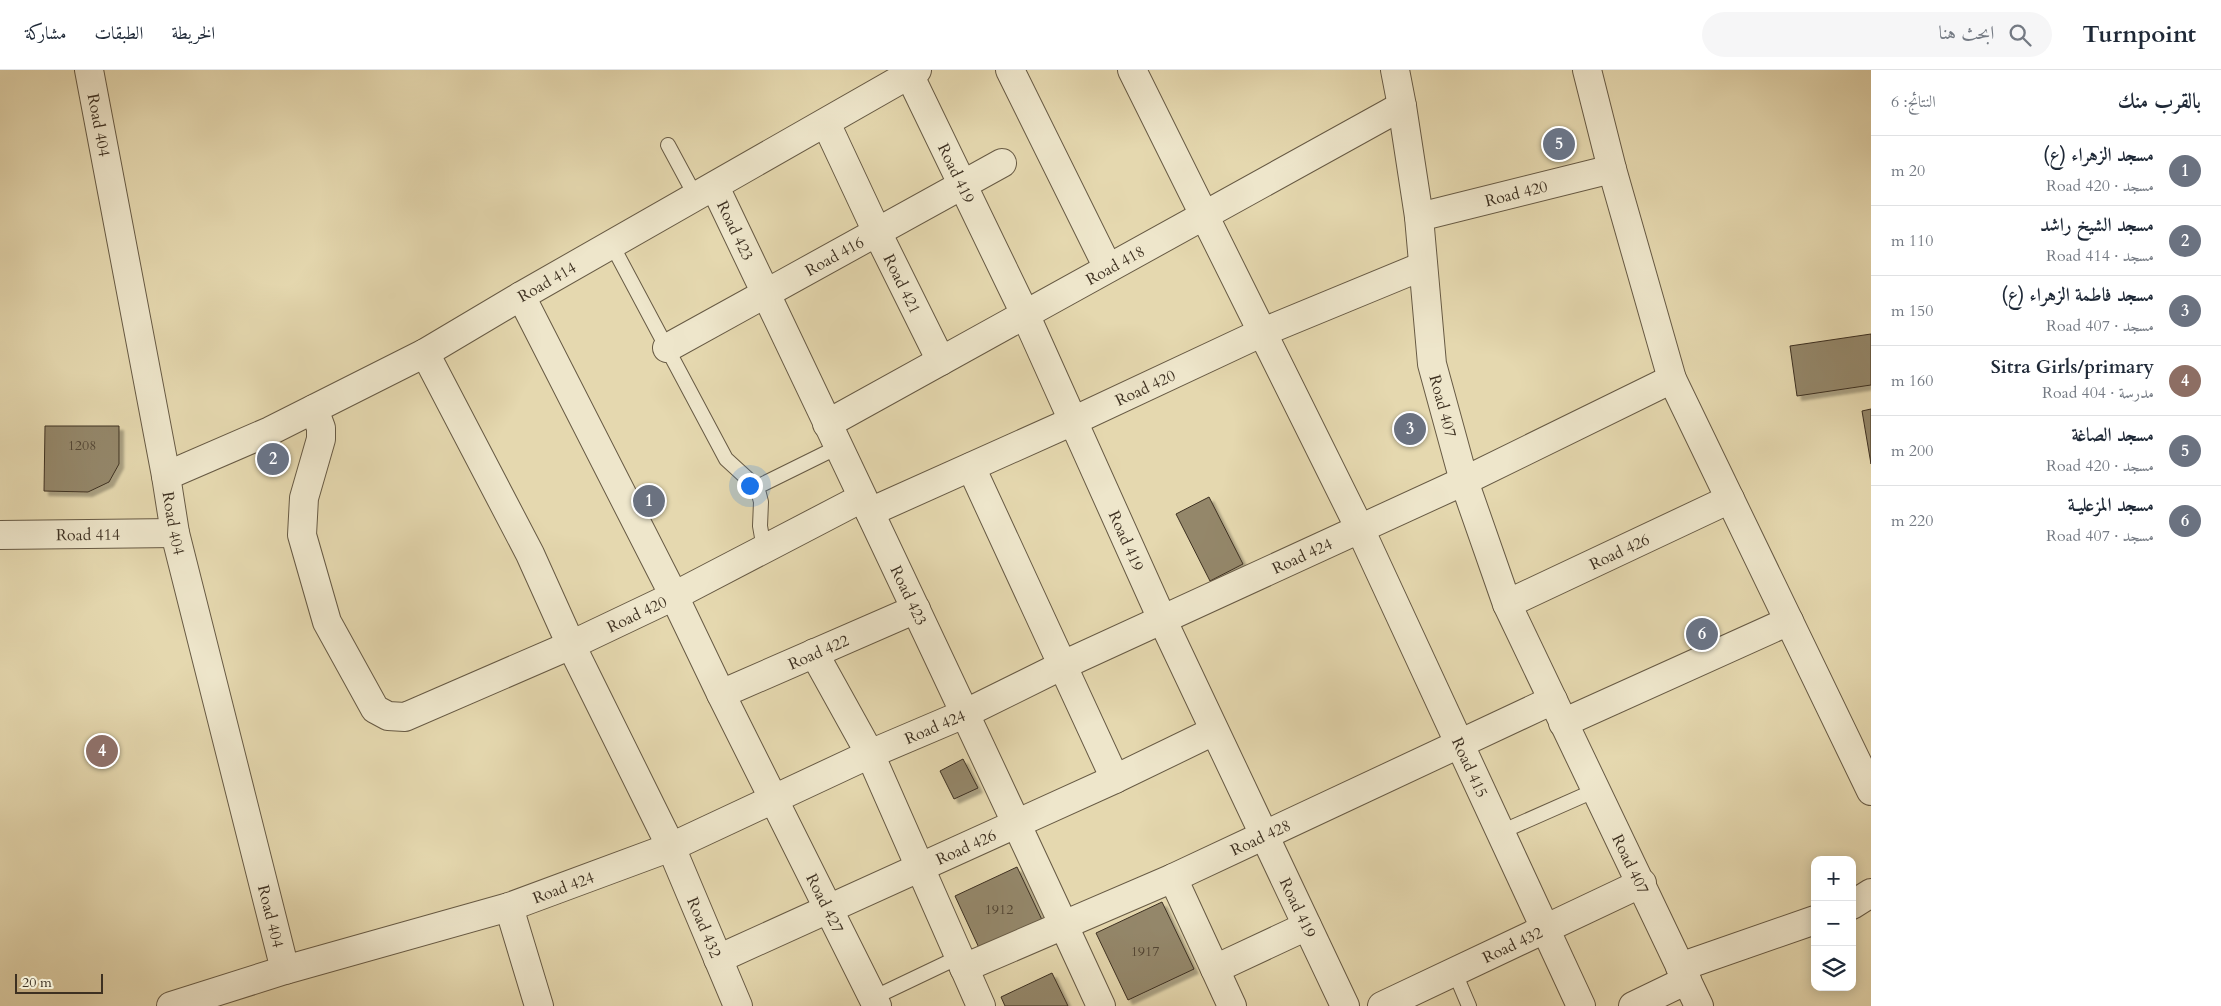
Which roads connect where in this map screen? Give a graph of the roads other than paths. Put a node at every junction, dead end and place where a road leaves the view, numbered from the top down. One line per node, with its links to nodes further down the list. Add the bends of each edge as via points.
1 (89, 70): 32 (street, Road 404)
2 (1010, 70): 19 (street)
3 (1132, 70): 14 (street, Road 415)
4 (1395, 70): 7 (street, Road 407)
5 (1588, 70): 11 (street)
6 (913, 72): 8 (street, Road 414); 12 (street, Road 419)
7 (1402, 106): 14 (street, Road 418); 15 (street, Road 407)
8 (826, 123): 13 (street, Road 414); 16 (street, Road 421)
9 (668, 146): 13 (lane)
10 (1002, 163): 12 (street, Road 416)
11 (1612, 169): 15 (street, Road 420); 27 (street)
12 (962, 185): 16 (street, Road 416); 22 (street, Road 419)
13 (706, 192): 17 (street, Road 414); 20 (street, Road 423)
14 (1206, 214): 19 (street, Road 418); 23 (street, Road 415)
15 (1419, 217): 18 (street, Road 407)
16 (876, 232): 20 (street, Road 416); 26 (street, Road 421)
17 (612, 245): 21 (street, Road 414); 24 (lane)
18 (1423, 266): 23 (street, Road 420); 33 (street, Road 407, via 1432,364)
19 (1108, 268): 22 (street, Road 418)
20 (766, 293): 24 (street, Road 416); 30 (street, Road 423)
21 (521, 296): 25 (street, Road 414); 41 (street, Road 427)
22 (1025, 314): 26 (street, Road 418); 29 (street, Road 419)
23 (1263, 332): 29 (street, Road 420); 37 (street, Road 415)
24 (667, 348): 34 (lane, via 726,458)
25 (425, 353): 28 (street, Road 414); 46 (street, Road 432, via 530,554)
26 (940, 361): 30 (street, Road 418)
27 (1672, 379): 33 (street, Road 424); 35 (street)
28 (314, 409): 32 (street, Road 414); 46 (street, Road 420, via 321,439 304,498 302,535 327,622 375,709 388,716 405,717)
29 (1074, 421): 31 (street, Road 420); 44 (street, Road 419)
30 (833, 436): 34 (lane); 36 (street, Road 423)
31 (971, 467): 36 (street, Road 420); 48 (street)
32 (166, 476): 38 (street, Road 404)
33 (1464, 481): 37 (street, Road 424); 42 (street, Road 407)
34 (755, 488): 40 (lane, via 761,502 760,526)
35 (1730, 499): 42 (street, Road 426); 45 (street)
36 (866, 505): 40 (street, Road 420); 43 (street, Road 423)
37 (1360, 528): 44 (street, Road 424); 53 (street, Road 415)
38 (175, 533): 39 (street, Road 414); 77 (street, Road 404)
39 (0, 535)
40 (764, 549): 41 (street, Road 420)
41 (674, 596): 46 (street, Road 420); 49 (street, Road 427)
42 (1507, 604): 50 (street, Road 407)
43 (916, 609): 47 (street, Road 422); 51 (street, Road 423)
44 (1162, 619): 48 (street, Road 424); 52 (street, Road 419)
45 (1789, 621): 50 (street); 57 (street)
46 (571, 645): 62 (street, Road 432)
47 (814, 654): 49 (street, Road 422); 54 (street)
48 (1061, 666): 51 (street, Road 424); 55 (street)
49 (721, 694): 58 (street, Road 427)
50 (1558, 712): 53 (street, Road 428); 56 (street, Road 407)
51 (964, 714): 54 (street, Road 424); 59 (street, Road 423)
52 (1214, 731): 55 (street, Road 426); 61 (street, Road 419)
53 (1459, 743): 60 (street, Road 415); 61 (street, Road 428)
54 (870, 754): 58 (street, Road 424); 63 (street)
55 (1115, 779): 59 (street, Road 426)
56 (1596, 790): 60 (lane); 65 (street, Road 407)
57 (1871, 791)
58 (773, 799): 62 (street, Road 424); 69 (street, Road 427)
59 (1017, 823): 63 (street, Road 426); 71 (street, Road 423)
60 (1501, 832): 73 (street, Road 415)
61 (1264, 836): 64 (street, Road 428); 72 (street, Road 419)
62 (671, 847): 68 (street, Road 424); 74 (street, Road 432)
63 (920, 867): 69 (street, Road 426); 75 (street)
64 (1173, 878): 71 (street, Road 428); 76 (street)
65 (1642, 883): 73 (street, Road 432); 79 (street, Road 407)
66 (1871, 893): 67 (street)
67 (1856, 903)
68 (509, 907): 77 (street, Road 424); 82 (street)
69 (829, 909): 74 (street, Road 426); 80 (street, Road 427)
70 (1811, 922): 79 (street)
71 (1064, 926): 75 (street, Road 428); 85 (street, Road 423)
72 (1307, 926): 76 (street); 87 (street, Road 419)
73 (1546, 930): 78 (street, Road 432); 90 (street, Road 415)
74 (718, 959): 83 (street, Road 432)
75 (962, 962): 80 (lane); 84 (street)
76 (1215, 969): 86 (street)
77 (285, 970): 81 (street, Road 424)
78 (1455, 973): 88 (street, Road 432); 89 (lane)
79 (1683, 974): 91 (street); 92 (street, Road 407)
80 (875, 1002)
81 (171, 1006)
82 (539, 1006)
83 (738, 1006)
84 (982, 1006)
85 (1100, 1006)
86 (1232, 1006)
87 (1345, 1006)
88 (1382, 1006)
89 (1469, 1006)
90 (1581, 1006)
91 (1633, 1006)
92 (1699, 1006)

